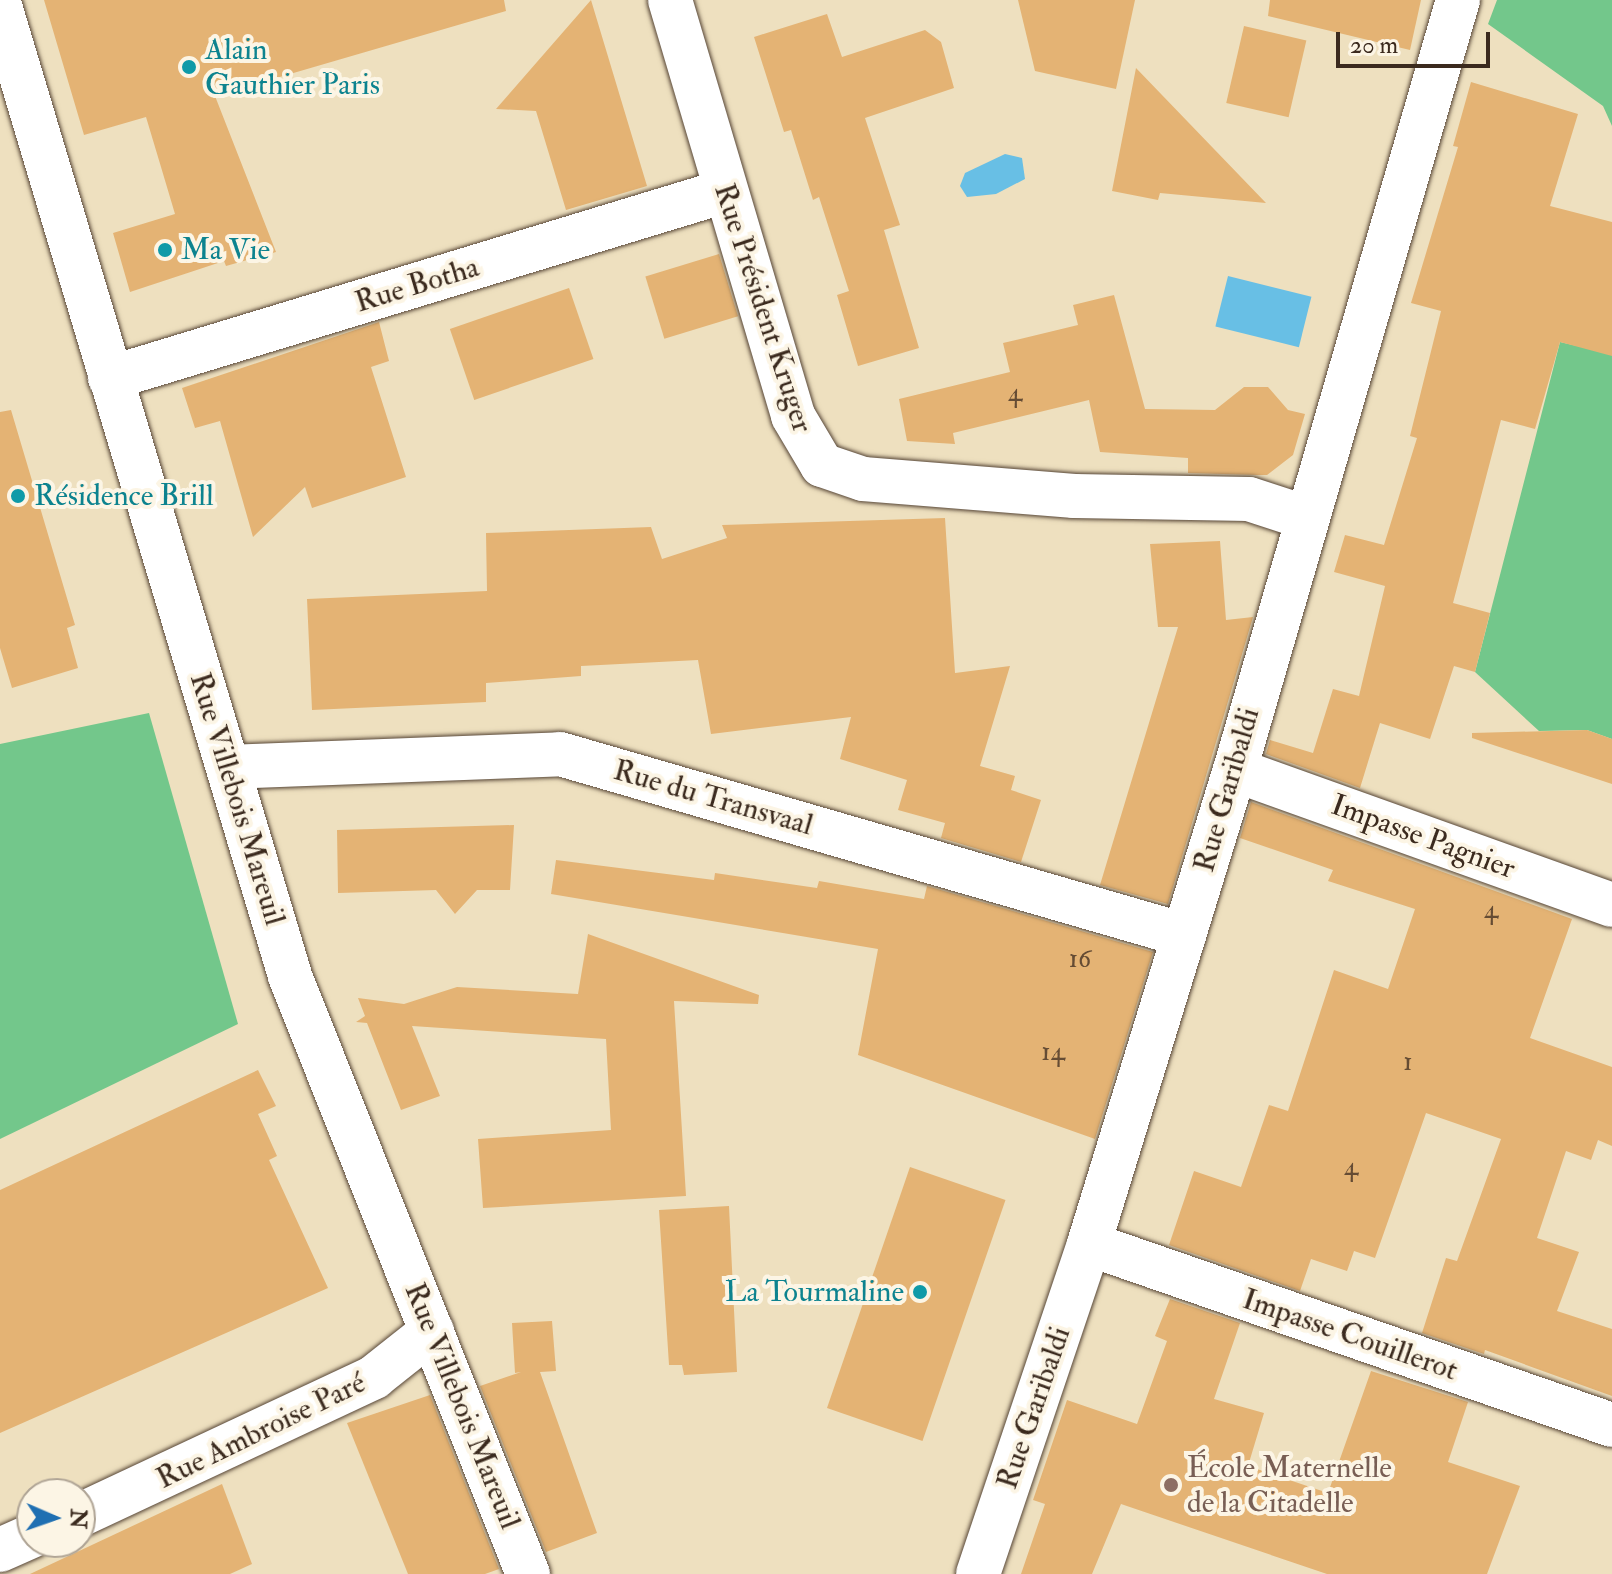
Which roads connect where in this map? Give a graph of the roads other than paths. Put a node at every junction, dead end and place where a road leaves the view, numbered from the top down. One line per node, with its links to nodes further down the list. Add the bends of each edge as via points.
1 (670, 0): 4 (street, Rue Président Kruger)
2 (1458, 0): 6 (street, Rue Garibaldi)
3 (0, 6): 5 (street, Rue Villebois Mareuil)
4 (725, 191): 5 (street, Rue Botha); 6 (street, Rue Président Kruger, via 793,416 822,465 863,479 1086,497 1249,499)
5 (110, 378): 7 (street, Rue Villebois Mareuil)
6 (1304, 517): 8 (street, Rue Garibaldi)
7 (229, 767): 10 (street, Rue du Transvaal, via 560,754); 12 (street, Rue Villebois Mareuil, via 290,976)
8 (1235, 770): 9 (street, Impasse Pagnier); 10 (street, Rue Garibaldi)
9 (1612, 905)
10 (1184, 935): 11 (street, Rue Garibaldi)
11 (1089, 1244): 13 (street, Impasse Couillerot); 16 (street, Rue Garibaldi)
12 (432, 1331): 14 (street, Rue Ambroise Paré, via 374,1377); 15 (street, Rue Villebois Mareuil)
13 (1612, 1425)
14 (96, 1507)
15 (528, 1574)
16 (978, 1574)

